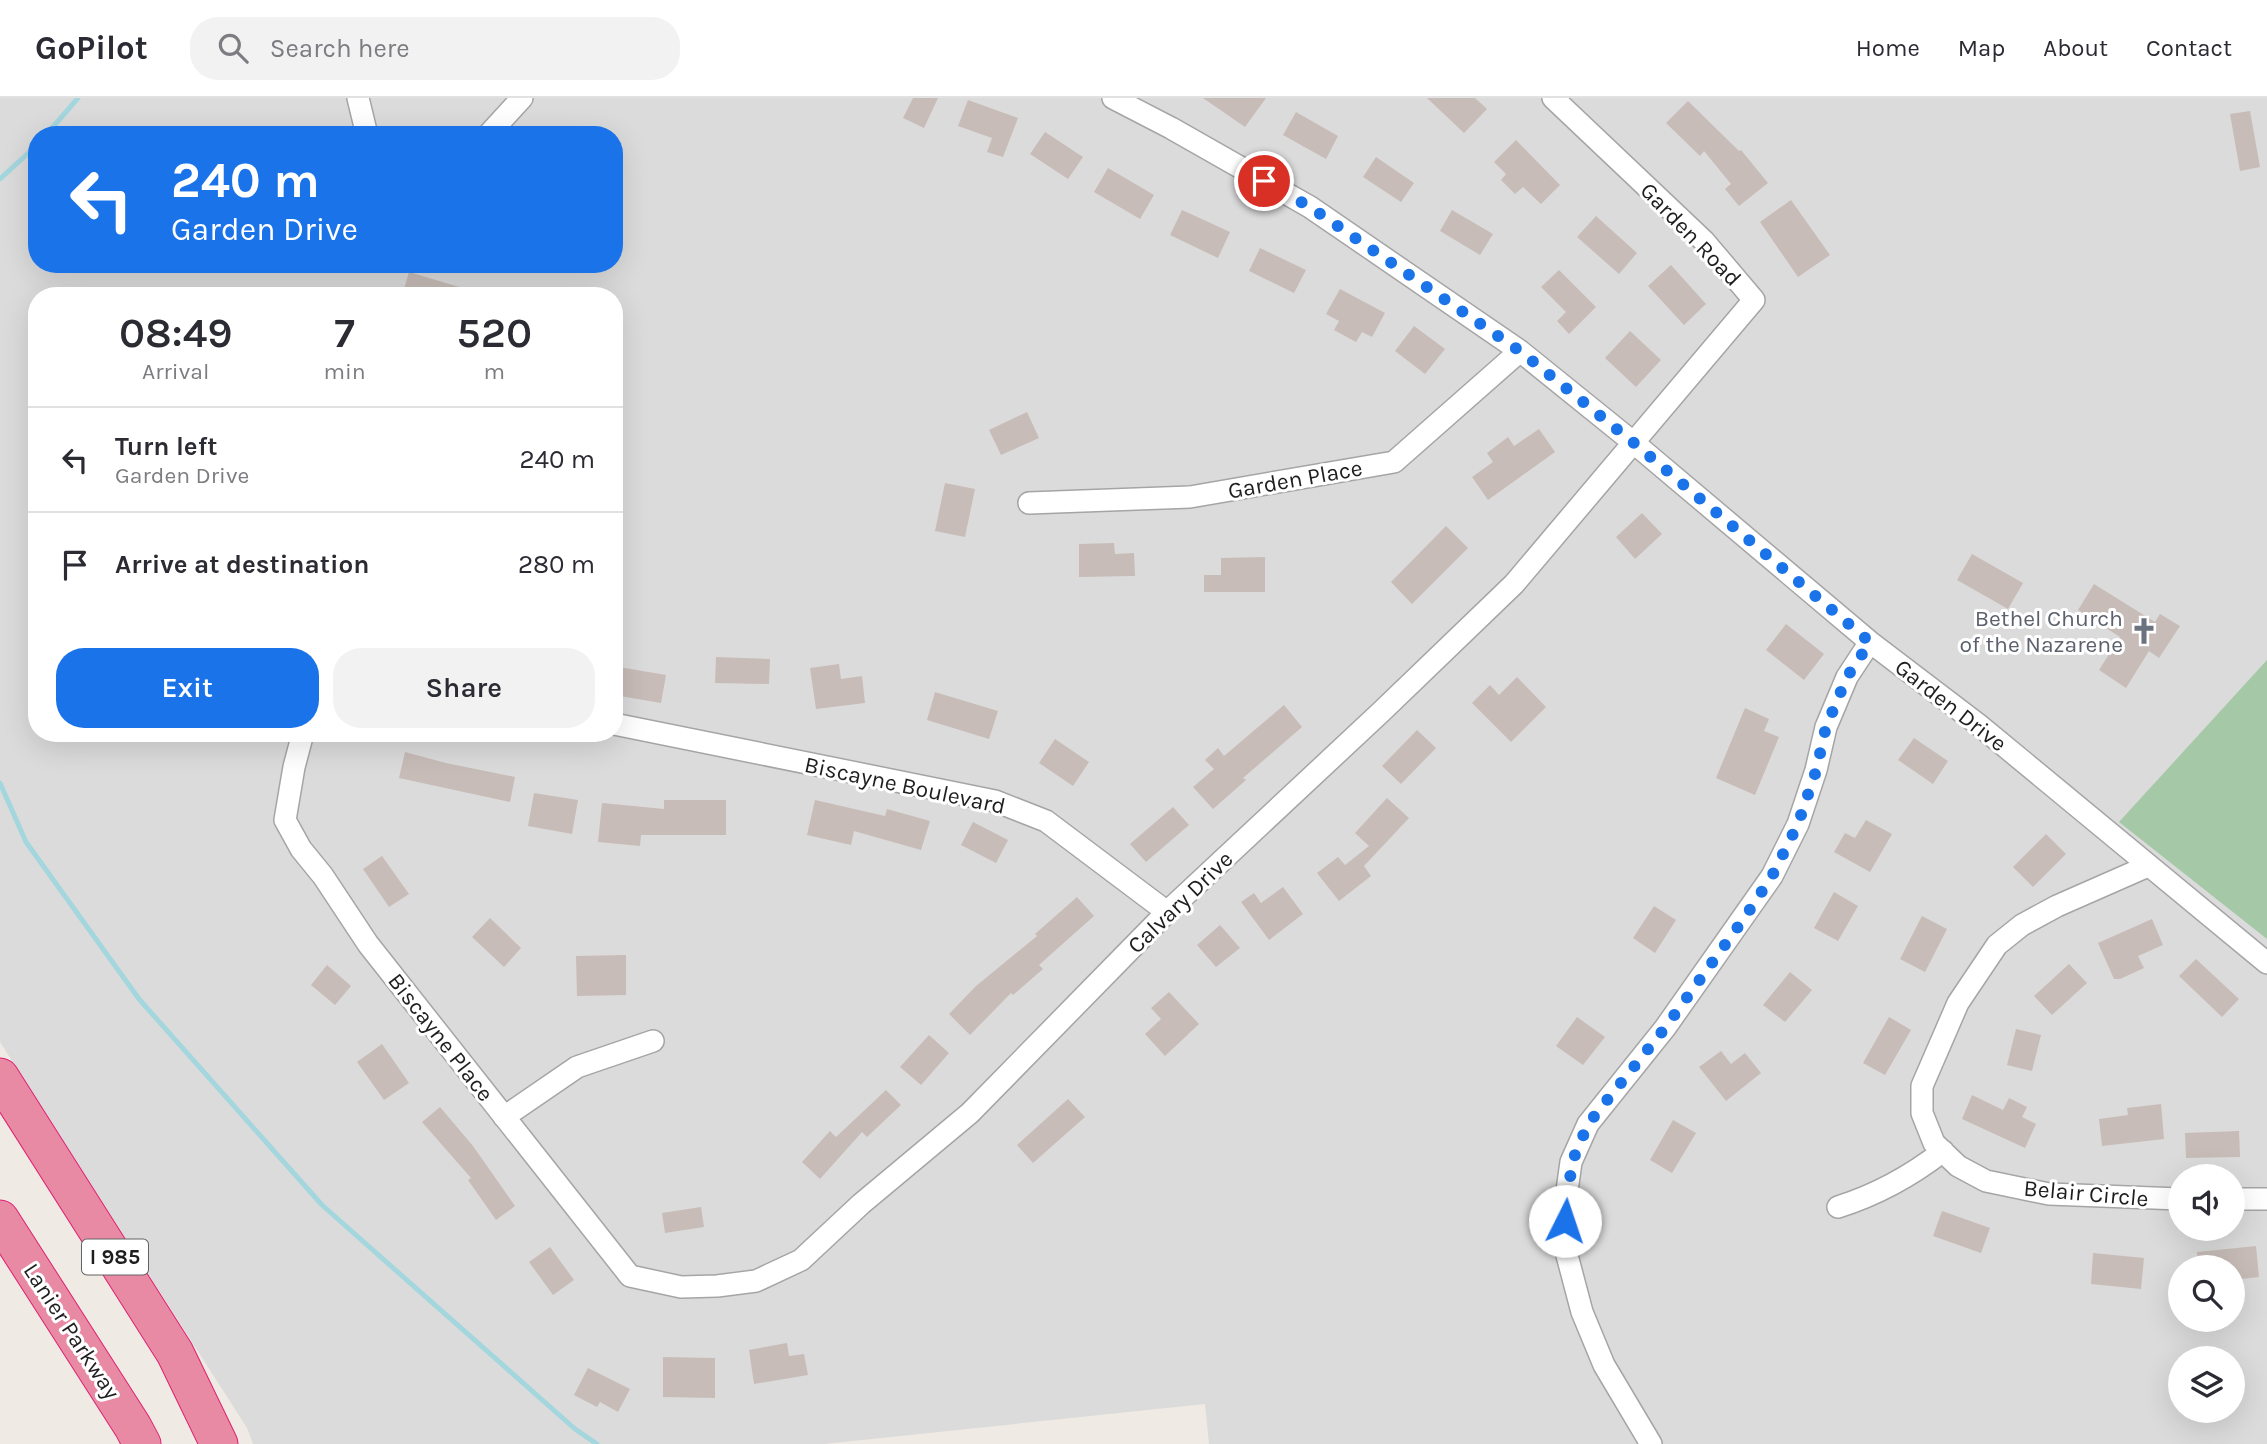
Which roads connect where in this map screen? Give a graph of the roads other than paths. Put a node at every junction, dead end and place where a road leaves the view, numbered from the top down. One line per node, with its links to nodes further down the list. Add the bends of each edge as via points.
1 (358, 98): 5 (street)
2 (522, 98): 6 (street)
3 (1113, 98): 7 (street, Garden Drive, via 1310,207)
4 (1553, 98): 8 (street, Garden Road, via 1704,241 1754,300)
5 (365, 126)
6 (496, 126)
7 (1520, 351): 8 (street, Garden Drive); 9 (street, Garden Place, via 1394,462 1190,496)
8 (1634, 443): 10 (street, Garden Drive); 14 (street, Calvary Drive, via 1514,584)
9 (1029, 503)
10 (1870, 642): 13 (street, Garden Drive, via 1979,725); 28 (street, via 1847,677 1826,727 1798,824 1772,876 1665,1028 1588,1124 1572,1162 1564,1244 1582,1312 1604,1365)
11 (623, 726): 14 (street, Biscayne Boulevard, via 995,801 1046,821)
12 (301, 742): 18 (street, Biscayne Place, via 285,820 368,944)
13 (2148, 866): 15 (street, Garden Drive); 19 (street, Belair Circle, via 2022,925 1997,945 1974,975 1922,1086 1923,1113 1934,1143)
14 (1167, 912): 25 (street, Calvary Drive, via 970,1113 801,1260 756,1281)
15 (2267, 963)
16 (653, 1041): 18 (street, via 577,1067)
17 (0, 1077): 27 (highway, I 985, via 175,1353)
18 (504, 1117): 25 (street, Biscayne Place, via 630,1276)
19 (1943, 1151): 20 (street, Belair Circle, via 1958,1166 1986,1181 2049,1194); 23 (street, via 1867,1198)
20 (2168, 1199)
21 (2245, 1199): 22 (street)
22 (2267, 1199)
23 (1838, 1207)
24 (0, 1219): 26 (highway, Lanier Parkway)
25 (681, 1287)
26 (142, 1444)
27 (219, 1444)
28 (1651, 1444)

